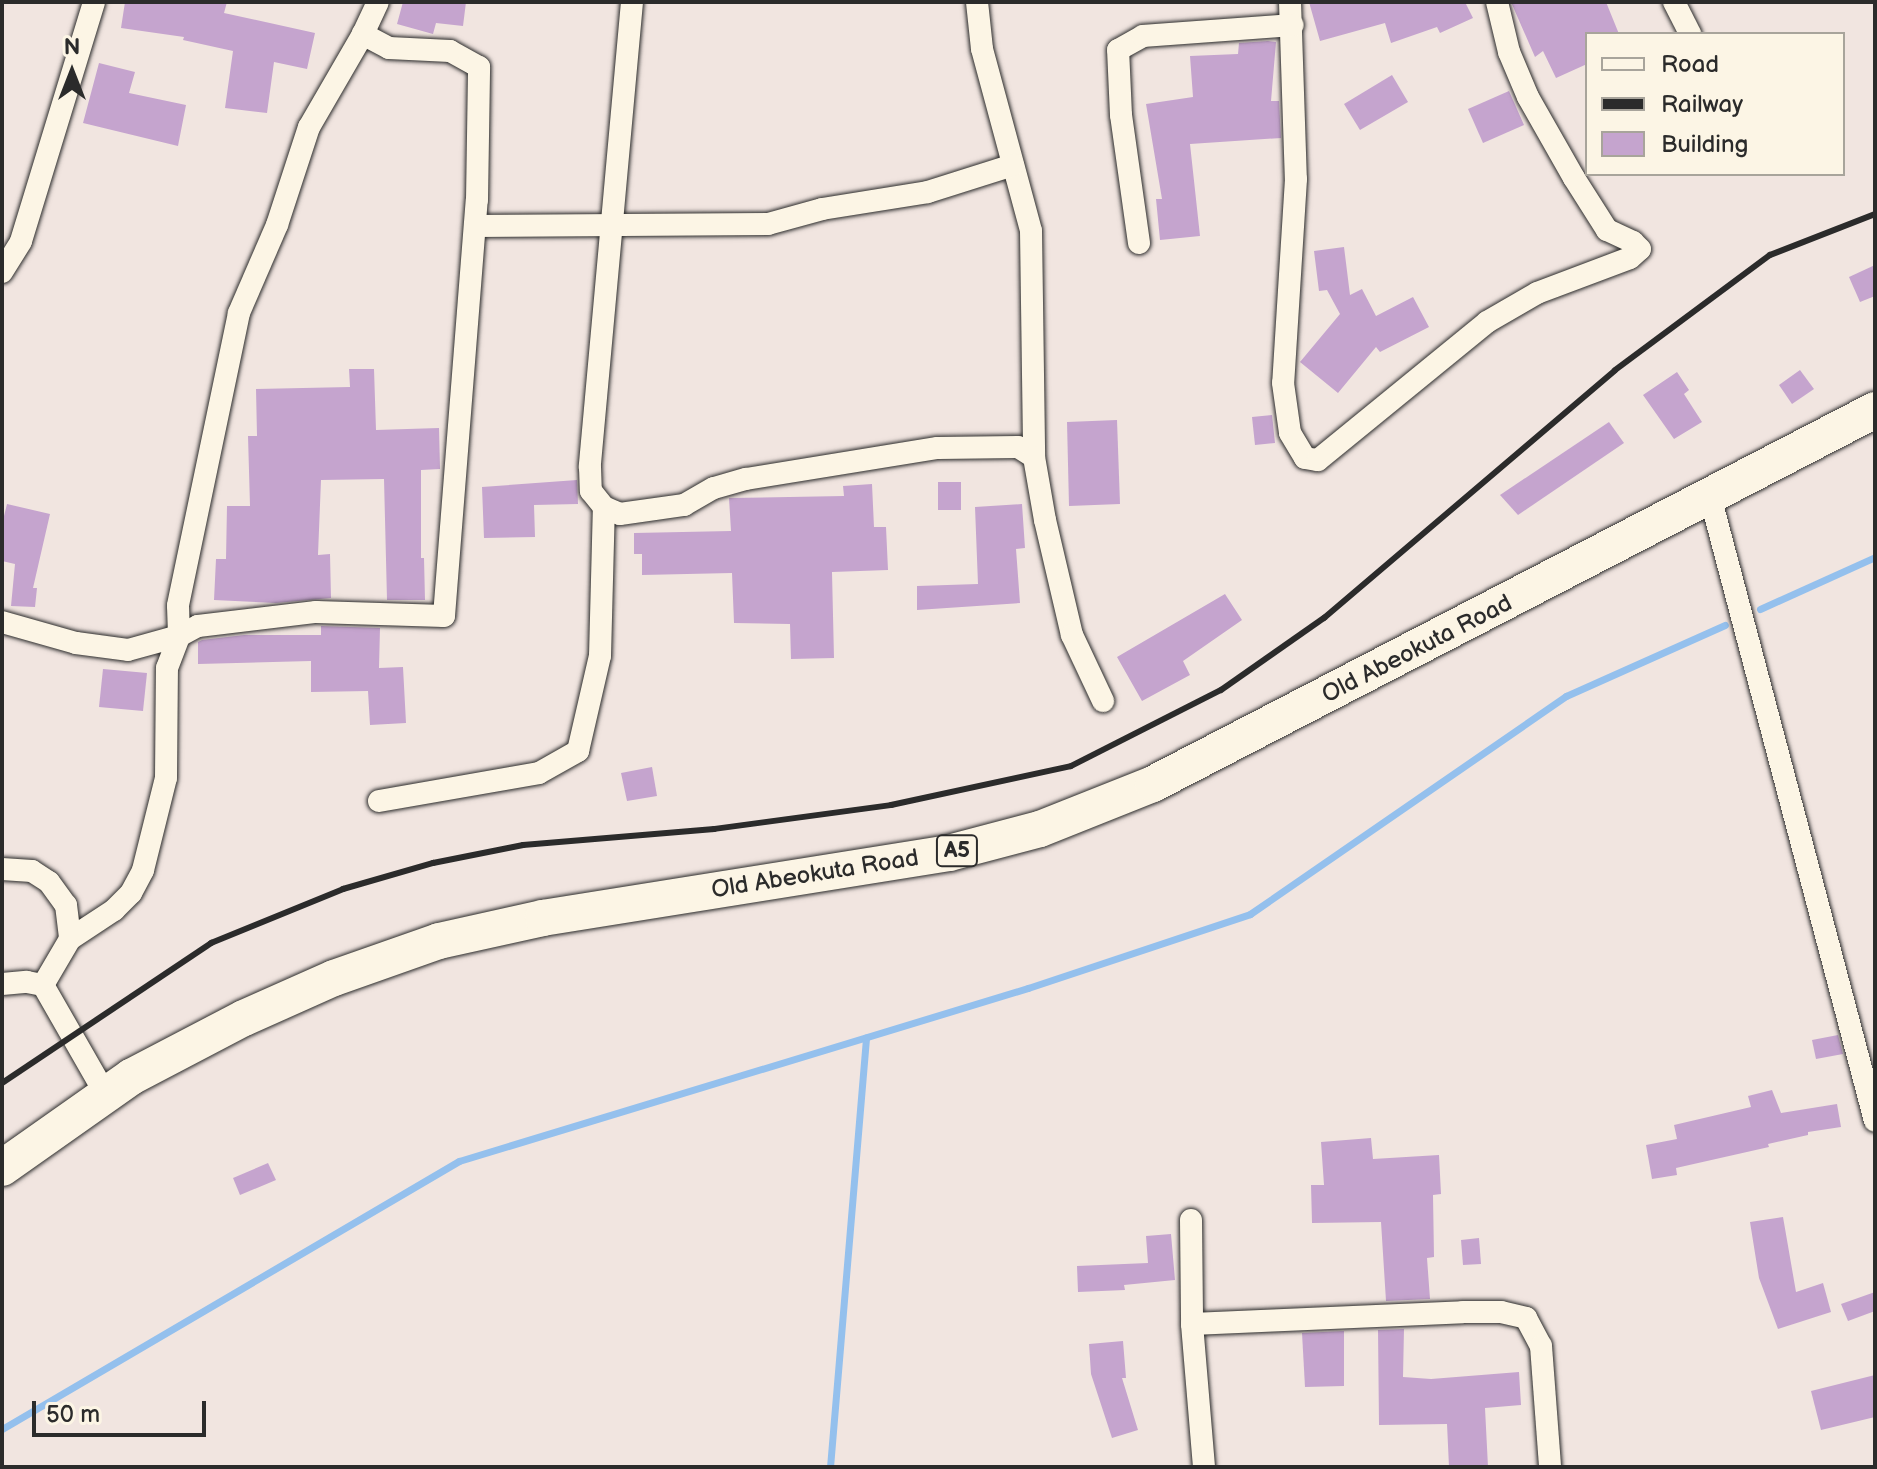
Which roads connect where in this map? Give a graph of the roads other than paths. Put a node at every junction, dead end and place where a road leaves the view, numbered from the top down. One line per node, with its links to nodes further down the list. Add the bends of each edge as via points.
1 (94, 2): 15 (street, via 21,241)
2 (378, 2): 10 (street)
3 (632, 2): 13 (street)
4 (977, 2): 11 (street, via 982,49)
5 (1290, 2): 8 (street)
6 (1497, 2): 8 (street, via 1509,52 1528,97 1574,178 1607,230 1640,249 1630,258 1537,293 1487,322 1318,460 1305,458 1290,433 1283,383 1296,179)
7 (1674, 2): 9 (street)
8 (1293, 25): 14 (street, via 1143,36 1118,50 1121,115)
9 (1689, 32)
10 (363, 34): 12 (street, via 389,48 450,51 479,67); 21 (street, via 309,127 277,225 239,313 178,606)
11 (1013, 165): 13 (street, via 928,192 822,209 768,224); 17 (street, via 1031,231 1034,422)
12 (475, 226): 13 (street); 21 (street, via 444,616 316,612 198,626)
13 (611, 227): 19 (street, via 590,467 591,491)
14 (1139, 243)
15 (2, 272)
16 (1875, 410): 18 (highway, Old Abeokuta Road / A5)
17 (1026, 452): 19 (street, via 938,448 746,479 714,488 684,505 620,514); 22 (street, via 1072,635)
18 (1710, 496): 28 (highway, Old Abeokuta Road / A5, via 1165,778 1040,829 949,853 543,918 439,941 334,978 244,1018); 29 (street)
19 (604, 507): 23 (street, via 600,656 578,751 539,773)
20 (2, 622): 21 (street, via 76,643 128,650)
21 (179, 636): 25 (street, via 167,668 166,778 143,870 114,910)
22 (1103, 701)
23 (379, 801)
24 (2, 869): 25 (street, via 32,871 49,882 66,905)
25 (70, 939): 27 (street)
26 (2, 984): 27 (street)
27 (43, 985): 28 (street)
28 (106, 1095): 30 (highway, Old Abeokuta Road / A5)
29 (1875, 1121)
30 (2, 1168)
31 (1191, 1220): 32 (street)
32 (1192, 1324): 33 (street); 34 (street, via 1463,1312 1526,1318 1541,1346)
33 (1204, 1467)
34 (1550, 1467)

